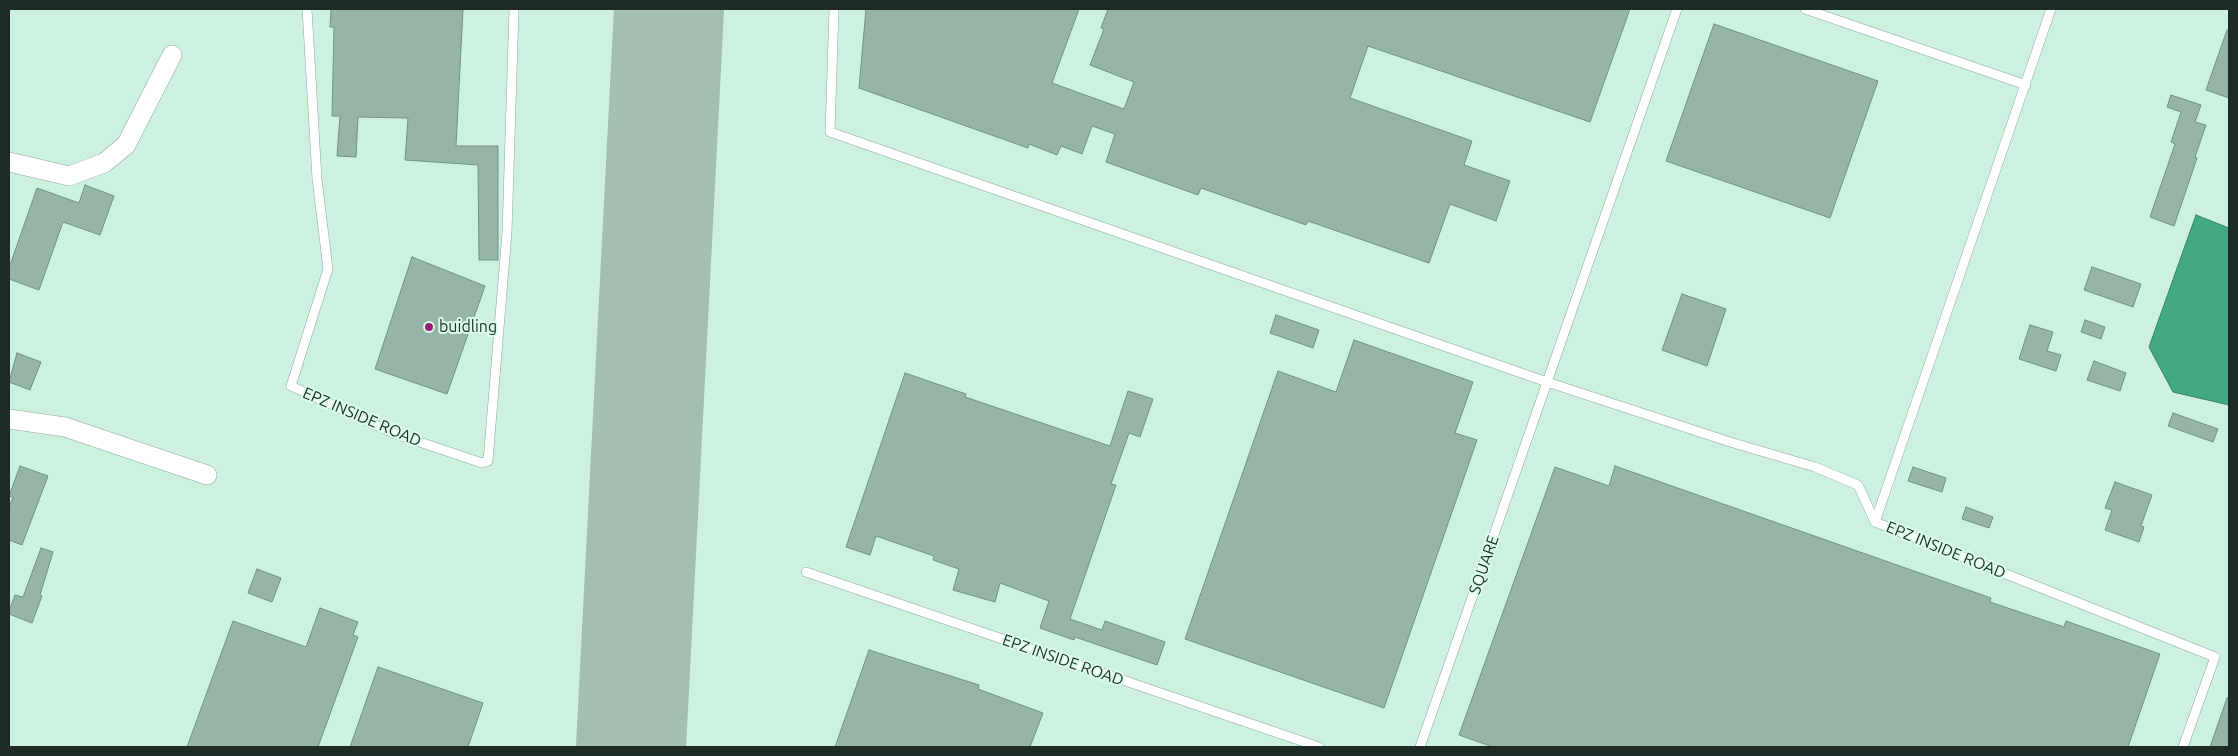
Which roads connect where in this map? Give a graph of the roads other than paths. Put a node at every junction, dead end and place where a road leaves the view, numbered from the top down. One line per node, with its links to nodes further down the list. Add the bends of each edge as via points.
1 (308, 9): 2 (lane, EPZ INSIDE ROAD, via 317,179 328,269 291,386 393,433 482,463 488,461 507,232)
2 (514, 9)
3 (834, 9): 10 (lane, EPZ INSIDE ROAD, via 830,132)
4 (1677, 9): 10 (lane, SQUARE)
5 (1805, 9): 8 (lane)
6 (2051, 9): 8 (lane)
7 (172, 55): 9 (street, via 126,145 104,163 69,176)
8 (2026, 85): 13 (lane)
9 (9, 162)
10 (1547, 382): 13 (lane, EPZ INSIDE ROAD, via 1815,467 1858,486); 16 (lane, SQUARE)
11 (9, 418): 12 (street, via 65,427)
12 (207, 474)
13 (1875, 522): 17 (lane, EPZ INSIDE ROAD, via 2215,657)
14 (806, 572): 15 (lane, EPZ INSIDE ROAD)
15 (1319, 747)
16 (1420, 747)
17 (2183, 747)

